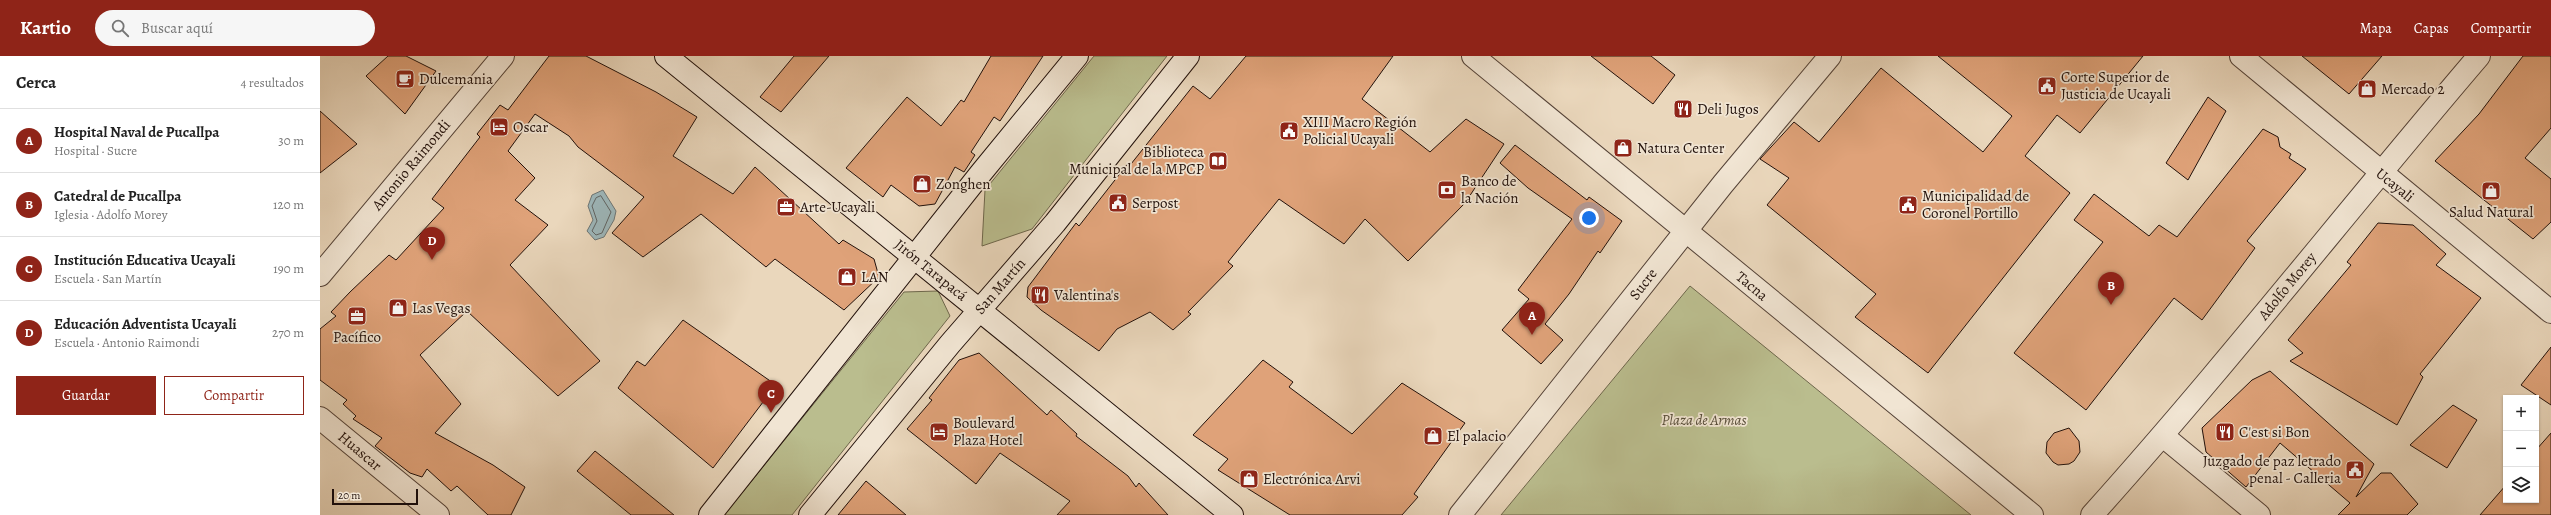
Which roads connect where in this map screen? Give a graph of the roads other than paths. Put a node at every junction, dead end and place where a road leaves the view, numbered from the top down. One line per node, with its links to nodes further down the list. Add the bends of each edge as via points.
1 (503, 56): 12 (street, Antonio Raimondi)
2 (666, 56): 11 (street, Jirón Tarapacá)
3 (1076, 56): 11 (street, via 980,173)
4 (1188, 56): 13 (street, San Martín, via 1055,223)
5 (1473, 56): 10 (street, Tacna)
6 (1830, 56): 10 (street, Sucre)
7 (2241, 56): 9 (street, Ucayali)
8 (2479, 56): 9 (street, Adolfo Morey)
9 (2380, 172): 14 (street, Ucayali); 16 (street, Adolfo Morey)
10 (1685, 230): 21 (street, Sucre); 22 (street, Tacna)
11 (916, 257): 13 (street, Jirón Tarapacá); 18 (street)
12 (320, 275)
13 (980, 309): 19 (street, San Martín); 20 (street, Jirón Tarapacá)
14 (2551, 312)
15 (320, 418): 17 (street, Huascar)
16 (2163, 436): 23 (street, Adolfo Morey); 24 (street)
17 (438, 515)
18 (710, 515)
19 (810, 515)
20 (1232, 515)
21 (1460, 515)
22 (2032, 515)
23 (2092, 515)
24 (2259, 515)

